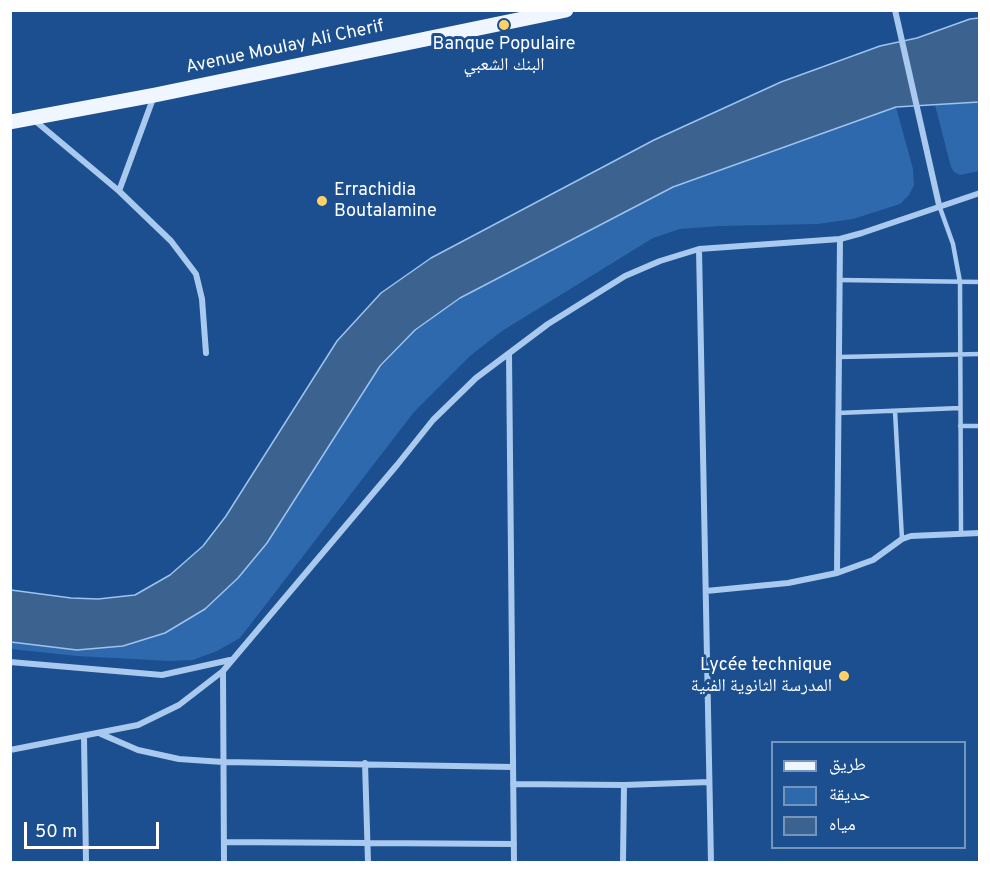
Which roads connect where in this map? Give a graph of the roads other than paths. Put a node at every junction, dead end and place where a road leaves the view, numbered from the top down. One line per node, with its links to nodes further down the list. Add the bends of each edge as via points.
1 (566, 10): 3 (main road, Avenue Moulay Ali Cherif)
2 (895, 10): 8 (street)
3 (155, 95): 4 (main road, Avenue Moulay Ali Cherif); 6 (street)
4 (31, 117): 5 (main road, Avenue Moulay Ali Cherif); 6 (street)
5 (10, 122)
6 (119, 191): 14 (street, via 171,241 195,274 202,299)
7 (980, 193): 8 (street)
8 (939, 206): 9 (street); 12 (lane)
9 (840, 239): 10 (street); 11 (street)
10 (699, 249): 15 (street, via 625,276 548,324); 28 (street)
11 (840, 280): 12 (lane); 18 (street)
12 (960, 282): 13 (lane); 16 (lane)
13 (980, 282)
14 (206, 353)
15 (509, 354): 29 (street, via 476,378 433,420); 37 (street)
16 (961, 354): 17 (lane); 18 (lane); 19 (lane)
17 (980, 354)
18 (839, 357): 21 (street)
19 (960, 408): 20 (lane); 22 (lane)
20 (895, 411): 21 (lane); 26 (lane)
21 (838, 413): 27 (street)
22 (960, 426): 23 (lane); 24 (lane)
23 (980, 426)
24 (961, 533): 25 (street); 26 (street)
25 (980, 533)
26 (902, 540): 27 (street, via 873,560)
27 (837, 573): 28 (street, via 788,584)
28 (706, 591): 38 (street)
29 (231, 660): 30 (street, via 162,675); 31 (street)
30 (10, 663)
31 (223, 671): 32 (street, via 178,705 138,725); 35 (street)
32 (99, 733): 33 (street); 35 (street, via 138,750 178,759)
33 (84, 737): 34 (street); 44 (street)
34 (10, 750)
35 (223, 762): 36 (street); 41 (street)
36 (365, 763): 37 (street); 42 (street)
37 (513, 767): 39 (street)
38 (709, 782): 40 (street); 49 (street)
39 (513, 784): 40 (street); 43 (street)
40 (624, 785): 48 (street)
41 (224, 842): 42 (street); 45 (street)
42 (368, 844): 43 (street); 46 (street)
43 (514, 844): 47 (street)
44 (86, 862)
45 (224, 862)
46 (368, 862)
47 (514, 862)
48 (624, 862)
49 (711, 862)

